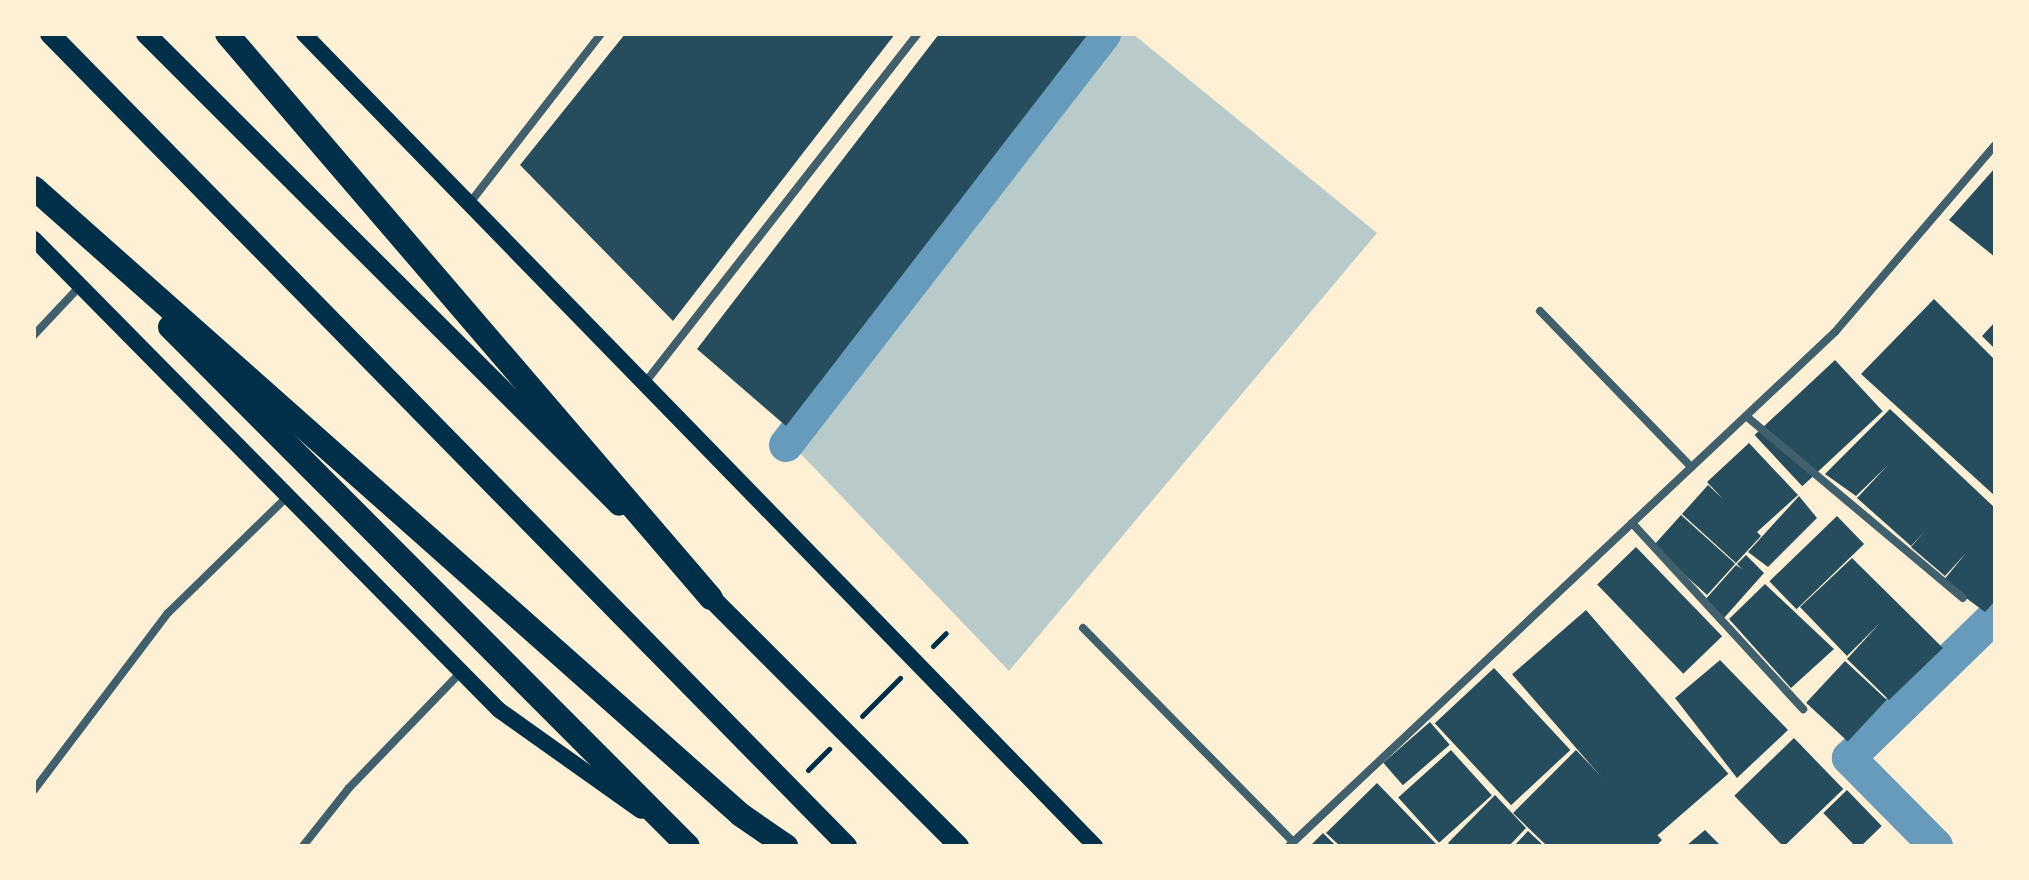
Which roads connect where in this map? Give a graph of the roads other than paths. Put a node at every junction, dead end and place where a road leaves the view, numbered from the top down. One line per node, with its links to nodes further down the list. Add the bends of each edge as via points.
1 (50, 34): 29 (main road)
2 (146, 34): 19 (main road)
3 (227, 34): 19 (highway)
4 (304, 34): 9 (main road)
5 (601, 34): 9 (street)
6 (917, 34): 14 (street)
7 (1995, 145): 15 (street, via 1835,332)
8 (34, 189): 27 (highway); 28 (highway, via 741,815)
9 (469, 205): 14 (main road)
10 (34, 239): 11 (main road)
11 (80, 286): 13 (street); 17 (main road)
12 (1540, 311): 16 (street)
13 (34, 335)
14 (643, 385): 31 (main road)
15 (1746, 416): 16 (street); 20 (street)
16 (1691, 467): 18 (street)
17 (286, 498): 22 (main road); 24 (street, via 168,613)
18 (1632, 523): 23 (street); 25 (street)
19 (711, 598): 30 (main road)
20 (1963, 598)
21 (1083, 628): 25 (street)
22 (461, 672): 26 (street, via 349,788); 27 (main road, via 546,748)
23 (1803, 709)
24 (34, 790)
25 (1291, 844)
26 (303, 846)
27 (688, 846)
28 (786, 846)
29 (847, 846)
30 (959, 846)
31 (1095, 846)

